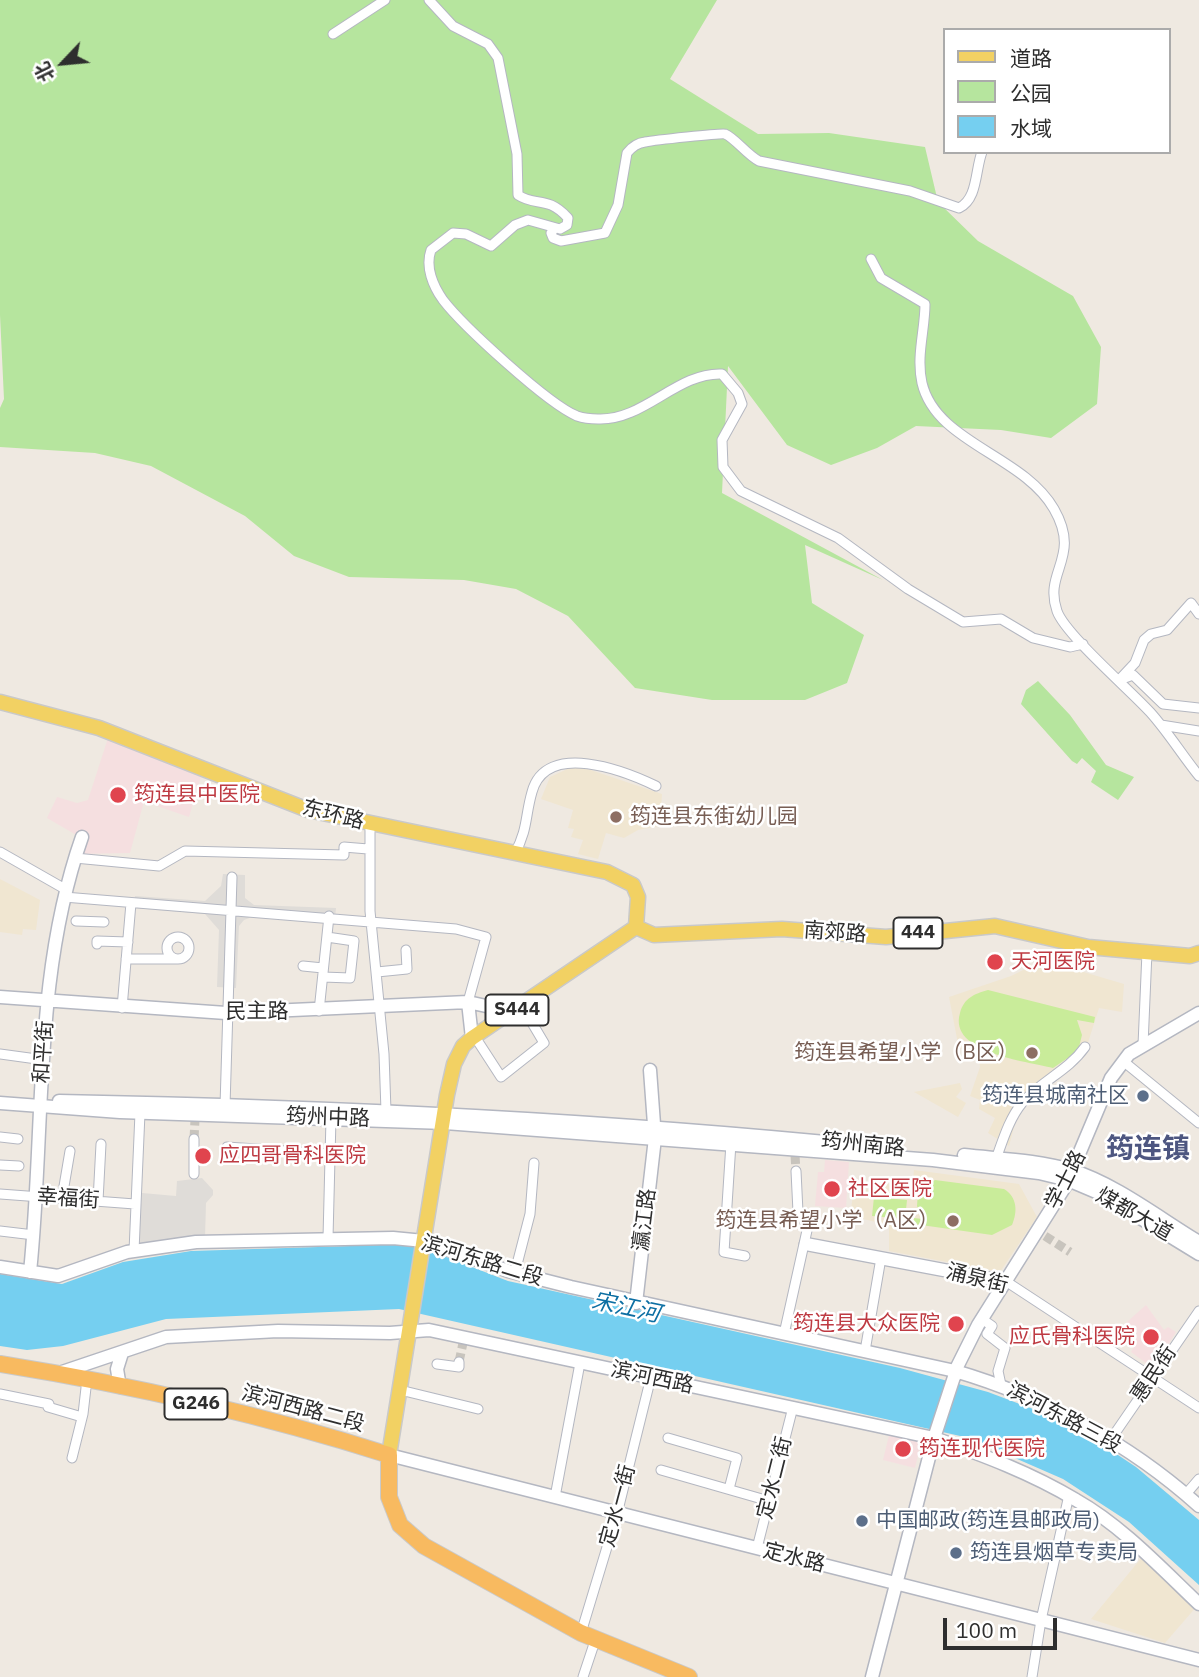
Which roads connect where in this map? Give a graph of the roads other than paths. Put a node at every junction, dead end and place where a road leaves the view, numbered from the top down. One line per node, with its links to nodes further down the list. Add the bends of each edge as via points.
1 (385, 0): 3 (street)
2 (429, 0): 5 (street, via 453,26 488,44 498,58 517,154 518,195 560,209 568,218 566,225)
3 (332, 34)
4 (981, 154): 5 (street, via 973,193 959,208 910,191 759,161 729,135 718,132 642,142 627,153 618,205 605,233 561,241 551,233)
5 (555, 228): 8 (street, via 528,220 491,246 453,233 431,250 428,260 443,299 540,393 578,417 601,420 633,411 703,373 722,374 742,404 723,440 723,467 741,491 838,538 963,622 1001,619 1033,638 1070,647)
6 (871, 259): 8 (street, via 881,278 925,303 919,353 922,383 940,418 1026,475 1053,507 1065,533 1054,601 1065,626)
7 (1199, 614): 9 (street, via 1191,603 1167,630 1144,639 1135,663)
8 (1083, 644): 9 (street)
9 (1120, 679): 11 (street, via 1133,675 1163,704); 12 (street)
10 (0, 702): 16 (main road, 东环路, via 99,728 308,810)
11 (1199, 708)
12 (1161, 725): 13 (street); 14 (street)
13 (1199, 731)
14 (1199, 776)
15 (656, 786): 20 (street, via 574,761 544,773 533,787 528,822)
16 (370, 824): 18 (street); 20 (main road, 东环路)
17 (82, 837): 21 (street, 和平街)
18 (368, 849): 21 (street, via 344,848 344,855 185,851 159,866); 27 (street)
19 (0, 852): 23 (street)
20 (515, 853): 29 (main road, 东环路, via 628,880 638,897)
21 (75, 858): 23 (street, 和平街)
22 (232, 877): 25 (street)
23 (65, 893): 24 (street); 41 (street, 和平街)
24 (131, 903): 25 (street); 31 (street)
25 (231, 910): 26 (street); 47 (street)
26 (328, 916): 27 (street); 30 (street)
27 (373, 920): 39 (street); 42 (street, via 486,937)
28 (76, 921): 31 (street, via 99,922 97,943)
29 (636, 927): 33 (main road, 南郊路 / 444, via 654,935 782,929 886,937 995,926 1088,947); 45 (main road, S444)
30 (327, 937): 38 (street); 38 (street, via 354,941 350,978)
31 (128, 942): 35 (street)
32 (406, 950): 39 (street, via 407,970)
33 (1147, 952): 34 (main road, 南郊路 / 444); 50 (street)
34 (1199, 953)
35 (126, 959): 36 (street); 44 (street)
36 (175, 959)
37 (303, 966): 38 (street)
38 (323, 972): 46 (street)
39 (377, 972): 43 (street)
40 (0, 997): 41 (street, 民主路)
41 (48, 1001): 44 (street, 民主路); 53 (street, 和平街)
42 (468, 1002): 43 (street, 民主路); 45 (street, 民主路); 49 (street)
43 (380, 1007): 46 (street, 民主路); 60 (street)
44 (122, 1008): 47 (street, 民主路)
45 (518, 1009): 49 (main road, S444); 49 (street, via 544,1043 501,1077)
46 (319, 1011): 47 (street, 民主路)
47 (226, 1013): 59 (street)
48 (1199, 1013): 50 (street, 学士路)
49 (472, 1038): 63 (main road, S444, via 454,1064)
50 (1143, 1045): 54 (street, 学士路)
51 (1085, 1047): 74 (street, via 1073,1063 1022,1103)
52 (0, 1054): 53 (street)
53 (44, 1060): 58 (street, 和平街)
54 (1123, 1061): 64 (street); 80 (street, 学士路, via 1111,1078)
55 (650, 1070): 65 (street, 瀛江路)
56 (0, 1096): 58 (street, 筠州中路)
57 (0, 1103): 58 (street, 筠州中路)
58 (40, 1105): 59 (street, 筠州中路); 61 (street, 筠州中路); 82 (street, 和平街)
59 (225, 1105): 60 (street, 筠州中路)
60 (386, 1111): 63 (street, 筠州中路)
61 (140, 1113): 62 (street, 筠州中路); 85 (street)
62 (331, 1118): 63 (street, 筠州中路); 73 (street)
63 (445, 1119): 65 (street, 筠州中路); 89 (main road, S444)
64 (1199, 1123)
65 (655, 1132): 69 (street, 筠州南路); 74 (street, 筠州南路); 100 (street, 瀛江路)
66 (0, 1137): 67 (street)
67 (18, 1139)
68 (194, 1139): 79 (street)
69 (731, 1143): 80 (street, 筠州南路); 94 (street, via 724,1252)
70 (101, 1144): 84 (street)
71 (227, 1147): 73 (street)
72 (70, 1151): 83 (street)
73 (330, 1154): 88 (street)
74 (996, 1159): 80 (street, 筠州南路, via 1041,1163)
75 (534, 1163): 98 (street, via 530,1213)
76 (0, 1165): 77 (street)
77 (19, 1166)
78 (796, 1171): 91 (street, via 798,1212 808,1226)
79 (194, 1174)
80 (1070, 1175): 90 (street, 煤都大道, via 1092,1178); 93 (street, 煤都大道); 99 (street, 学士路, via 1042,1234)
81 (0, 1194): 82 (street, 幸福街)
82 (37, 1197): 83 (street, 幸福街); 87 (street, 和平街)
83 (62, 1198): 84 (street, 幸福街)
84 (98, 1201): 85 (street, 幸福街)
85 (135, 1204): 92 (street)
86 (0, 1231): 87 (street)
87 (34, 1236): 97 (street, 和平街)
88 (328, 1238): 89 (street, 滨河东路二段); 92 (street, 滨河东路二段, via 196,1242)
89 (424, 1241): 98 (street, 滨河东路二段); 103 (main road, S444)
90 (1199, 1241)
91 (806, 1244): 95 (street, 涌泉街); 104 (street)
92 (134, 1251): 97 (street, 滨河东路二段, via 58,1276)
93 (1199, 1254)
94 (746, 1256)
95 (881, 1258): 99 (street, 涌泉街); 105 (street)
96 (0, 1267): 97 (street, 滨河东路二段)
97 (30, 1272)
98 (514, 1272): 100 (street, 滨河东路二段)
99 (1007, 1282): 102 (street, 学士路); 113 (street, 涌泉街)
100 (636, 1303): 104 (street, 滨河东路二段)
101 (1199, 1311): 113 (street, 惠民街)
102 (982, 1319): 112 (street, 学士路); 116 (street, via 992,1326 987,1334 1005,1348 998,1371)
103 (410, 1323): 106 (street, 滨河西路, via 390,1333 278,1331 166,1337); 108 (street, 滨河西路, via 464,1340); 118 (main road, S444)
104 (784, 1334): 105 (street, 滨河东路二段)
105 (865, 1351): 112 (street, 滨河东路二段)
106 (122, 1353): 111 (street, 滨河西路); 117 (street, via 117,1369)
107 (459, 1362): 110 (street, via 458,1367)
108 (580, 1363): 114 (street, 滨河西路); 134 (street)
109 (0, 1364): 111 (highway, 滨河西路二段 / G246)
110 (437, 1364)
111 (59, 1373): 115 (highway, 滨河西路二段 / G246)
112 (954, 1374): 116 (street, 滨河东路三段); 124 (street, 学士路)
113 (1152, 1376): 121 (street, 涌泉街); 126 (street, 惠民街)
114 (651, 1377): 120 (street, 滨河西路); 137 (street, 定水一街)
115 (87, 1379): 117 (highway, 滨河西路二段 / G246); 123 (street)
116 (1001, 1385): 126 (street, 滨河东路三段)
117 (120, 1387): 127 (highway, 滨河西路二段 / G246)
118 (400, 1390): 122 (street); 127 (main road, S444)
119 (0, 1394): 123 (street)
120 (793, 1407): 124 (street, 滨河西路); 135 (street, 定水二街)
121 (1199, 1408)
122 (478, 1409)
123 (82, 1417): 128 (street)
124 (935, 1435): 133 (street, 滨河西路); 139 (street)
125 (668, 1438): 131 (street, via 737,1458)
126 (1111, 1439): 132 (street, 滨河东路三段)
127 (389, 1455): 134 (street, 定水路); 142 (highway, via 389,1497 400,1525 424,1546)
128 (72, 1458)
129 (661, 1470): 131 (street)
130 (1199, 1479): 132 (street)
131 (729, 1489): 135 (street)
132 (1186, 1494): 136 (street, 滨河东路三段)
133 (1069, 1495): 140 (street, 滨河西路, via 1147,1555); 141 (street)
134 (555, 1497): 137 (street, 定水路)
135 (769, 1501): 138 (street, 定水二街)
136 (1199, 1506)
137 (617, 1514): 138 (street, 定水路); 142 (street, 定水一街)
138 (757, 1548): 139 (street, 定水路)
139 (896, 1583): 141 (street, 定水路); 146 (street)
140 (1199, 1604)
141 (1041, 1620): 143 (street, 定水路); 147 (street)
142 (588, 1635): 144 (street, 定水一街); 145 (highway)
143 (1199, 1660)
144 (583, 1677)
145 (689, 1677)
146 (872, 1677)
147 (1032, 1677)

